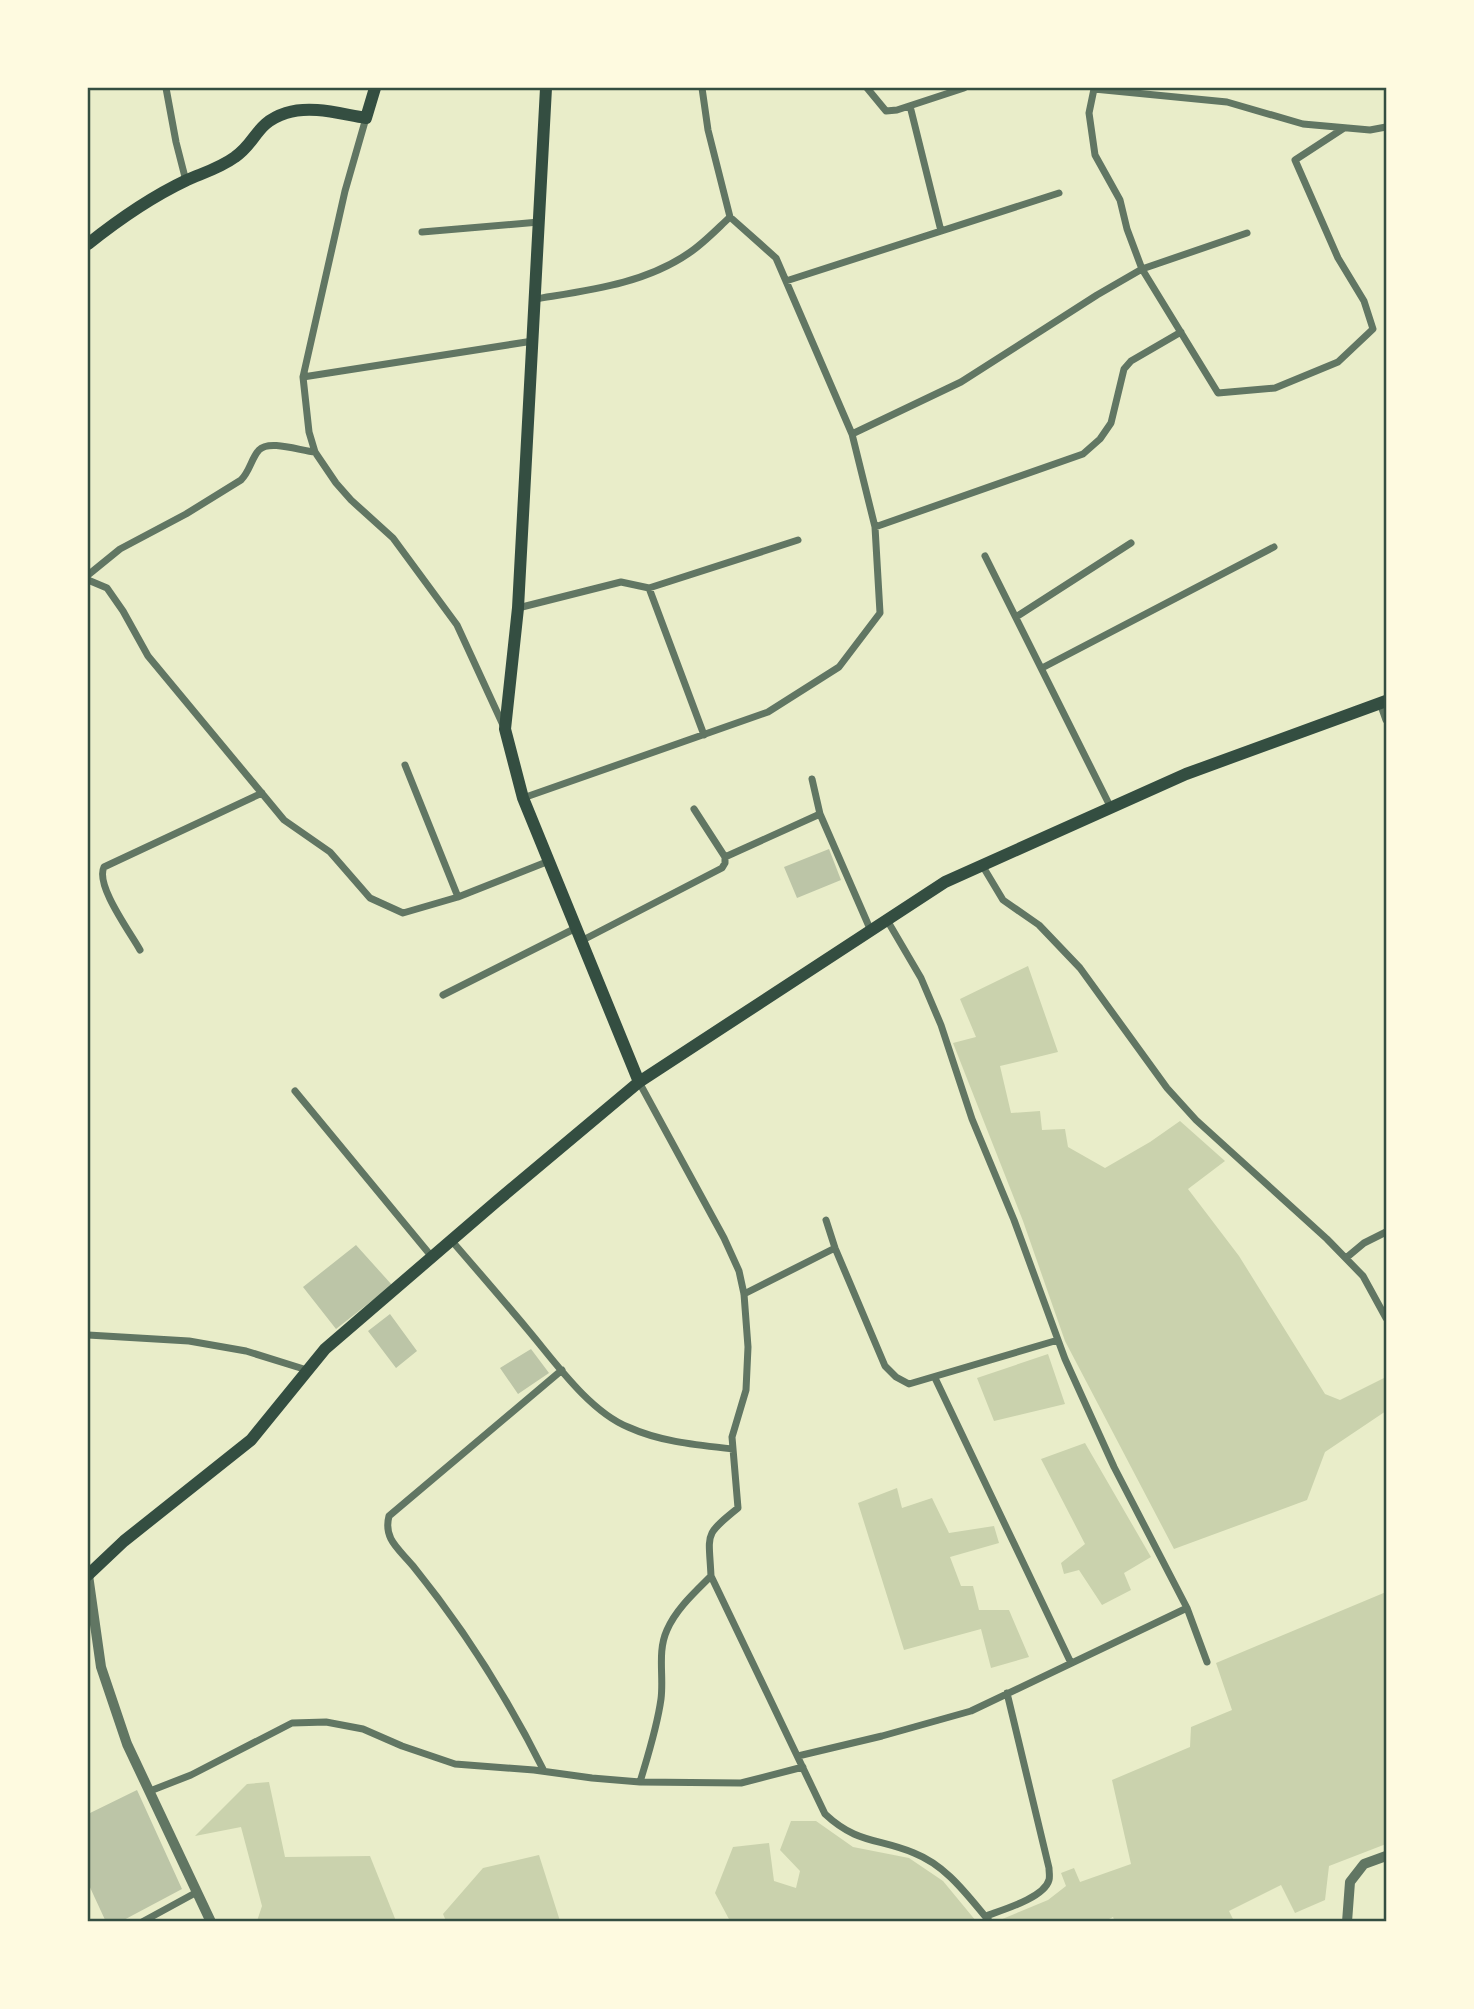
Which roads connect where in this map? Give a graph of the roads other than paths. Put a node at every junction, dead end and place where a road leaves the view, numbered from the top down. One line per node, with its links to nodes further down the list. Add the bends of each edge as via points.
1 (166, 88): 12 (street)
2 (374, 88): 9 (main road)
3 (546, 88): 15 (main road)
4 (702, 88): 14 (street)
5 (867, 88): 8 (street, via 886,111)
6 (964, 88): 8 (street)
7 (1093, 88): 11 (street, via 1227,102 1303,124); 20 (street, via 1089,114 1095,155 1120,200)
8 (910, 106): 16 (street)
9 (366, 118): 12 (main road, via 304,109 285,113 263,125 236,157); 25 (street)
10 (1387, 127): 11 (street)
11 (1345, 128): 23 (street, via 1295,160 1338,258 1364,301 1373,329 1338,362 1275,388 1218,393)
12 (186, 181): 19 (main road, via 126,215)
13 (1059, 193): 16 (street)
14 (730, 217): 21 (street, via 776,258); 22 (street, via 692,251 648,274 622,284)
15 (539, 222): 17 (street); 22 (main road)
16 (941, 231): 21 (street)
17 (422, 232)
18 (1247, 233): 20 (street)
19 (88, 244)
20 (1142, 269): 23 (street); 26 (street, via 961,382)
21 (786, 281): 26 (street)
22 (536, 299): 24 (main road)
23 (1181, 331): 28 (street, via 1124,369 1111,423 1083,454)
24 (533, 341): 25 (street); 35 (main road)
25 (303, 377): 27 (street)
26 (852, 434): 28 (street)
27 (315, 452): 33 (street, via 265,446 241,480 120,549); 40 (street, via 351,500 393,538 457,625)
28 (875, 527): 41 (street, via 880,613 839,667 768,712)
29 (798, 540): 34 (street)
30 (1131, 543): 36 (street)
31 (1274, 547): 37 (street)
32 (985, 555): 36 (street)
33 (88, 578): 44 (street, via 107,588 148,656)
34 (649, 588): 35 (street, via 621,582); 41 (street)
35 (518, 608): 40 (main road)
36 (1016, 617): 37 (street)
37 (1042, 668): 46 (street)
38 (1383, 702): 39 (street); 46 (main road, via 1186,774)
39 (1387, 720)
40 (505, 729): 45 (main road)
41 (704, 735): 45 (street)
42 (405, 765): 52 (street)
43 (812, 779): 48 (street)
44 (261, 793): 52 (street, via 284,820 330,852 370,898 403,913); 56 (street, via 104,867 101,877 106,892)
45 (523, 799): 50 (main road)
46 (1111, 808): 51 (main road)
47 (694, 809): 49 (street)
48 (820, 814): 49 (street); 54 (street)
49 (725, 857): 55 (street, via 716,873)
50 (549, 861): 52 (street); 55 (main road)
51 (982, 865): 53 (main road, via 945,882); 65 (street, via 1003,900 1039,925 1080,968 1196,1121)
52 (458, 897)
53 (887, 920): 54 (main road); 69 (street, via 921,978 941,1025 972,1119)
54 (871, 931): 58 (main road)
55 (579, 934): 57 (street); 58 (main road)
56 (140, 950)
57 (443, 995)
58 (639, 1082): 62 (main road); 66 (street, via 724,1238)
59 (295, 1091): 64 (street)
60 (826, 1220): 63 (street)
61 (1387, 1232): 65 (street)
62 (451, 1240): 64 (main road); 71 (street)
63 (835, 1248): 66 (street); 72 (street, via 885,1366 909,1384)
64 (432, 1257): 70 (main road)
65 (1346, 1258): 67 (street, via 1363,1276)
66 (744, 1294): 73 (street, via 746,1390 732,1437)
67 (1387, 1318)
68 (88, 1335): 70 (street, via 189,1341 246,1351)
69 (1058, 1340): 72 (street); 76 (street, via 1114,1467)
70 (307, 1370): 74 (main road, via 251,1440)
71 (562, 1370): 73 (street, via 601,1411 626,1427 688,1444); 82 (street, via 389,1516 386,1526 388,1536 477,1654 516,1715)
72 (935, 1378): 78 (street)
73 (733, 1449): 75 (street, via 738,1508 712,1529 708,1543)
74 (88, 1575): 84 (street, via 101,1667 127,1744)
75 (711, 1576): 80 (street); 83 (street, via 667,1628 661,1647 657,1723)
76 (1187, 1608): 77 (street); 78 (street)
77 (1208, 1662)
78 (1071, 1663): 79 (street)
79 (1007, 1693): 80 (street, via 971,1710); 87 (street, via 1049,1880 1034,1897)
80 (798, 1756): 81 (street)
81 (803, 1767): 83 (street, via 741,1783); 87 (street, via 825,1814 839,1826 856,1836 915,1853 949,1874)
82 (544, 1771): 83 (street); 84 (street, via 454,1764 363,1729 326,1722 292,1723)
83 (640, 1782)
84 (150, 1791): 86 (street)
85 (1387, 1856): 90 (street, via 1363,1864 1350,1882)
86 (197, 1892): 88 (street); 89 (street)
87 (988, 1919)
88 (142, 1922)
89 (211, 1922)
90 (1347, 1922)

